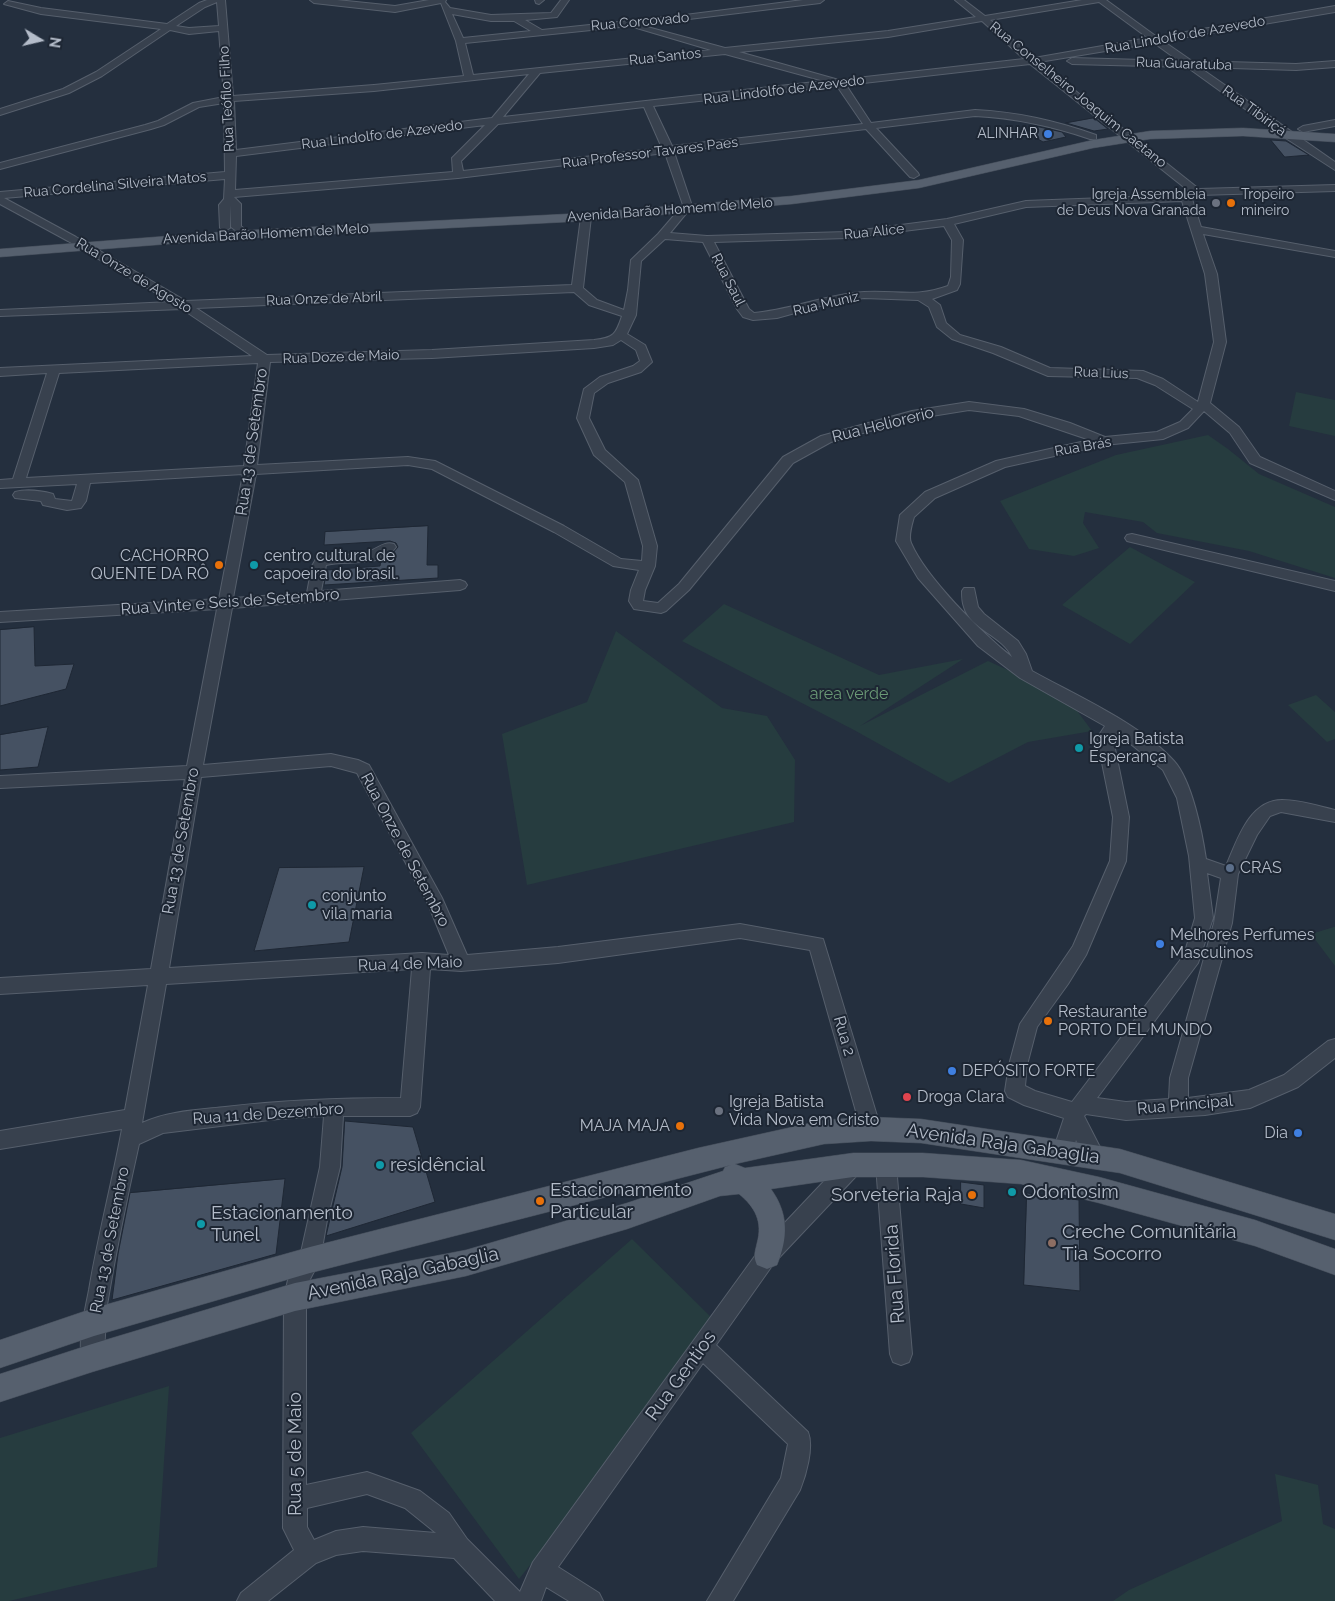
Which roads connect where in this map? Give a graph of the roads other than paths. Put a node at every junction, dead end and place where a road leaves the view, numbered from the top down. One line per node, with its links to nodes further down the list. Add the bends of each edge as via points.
1 (25, 0): 10 (street)
2 (215, 0): 17 (street)
3 (221, 0): 18 (street, Rua Teófilo Filho)
4 (314, 0): 5 (street, via 395,9)
5 (442, 0): 12 (street)
6 (565, 0): 14 (street, via 554,16)
7 (819, 0): 16 (street, Rua Corcovado, via 744,12)
8 (959, 0): 15 (street, Rua Conselheiro Joaquim Caetano)
9 (1099, 0): 15 (street, Rua Santos); 20 (street, Rua Tibiriçá)
10 (4, 5): 17 (street)
11 (1320, 5): 13 (street)
12 (447, 10): 14 (street, via 484,17); 21 (street)
13 (1333, 11): 20 (street, Rua Lindolfo de Azevedo)
14 (516, 18): 19 (street)
15 (984, 19): 22 (street, Rua Santos, via 888,34); 23 (street, Rua Conselheiro Joaquim Caetano)
16 (624, 23): 19 (street, Rua Corcovado); 22 (street)
17 (168, 27): 18 (street, via 189,31); 31 (street, via 74,87)
18 (223, 28): 29 (street, Rua Teófilo Filho)
19 (540, 32): 21 (street, Rua Corcovado)
20 (1158, 40): 23 (street, Rua Lindolfo de Azevedo); 24 (street, Rua Tibiriçá)
21 (460, 41): 27 (street)
22 (726, 51): 26 (street, Rua Santos); 28 (street)
23 (1032, 60): 24 (street, Rua Guaratuba); 28 (street, Rua Lindolfo de Azevedo); 39 (street, Rua Conselheiro Joaquim Caetano)
24 (1190, 64): 25 (street, Rua Guaratuba, via 1296,68); 36 (street, Rua Tibiriçá)
25 (1335, 64)
26 (538, 70): 27 (street, Rua Santos); 32 (street)
27 (469, 78): 29 (street, Rua Santos)
28 (840, 83): 30 (street, Rua Lindolfo de Azevedo); 34 (street)
29 (229, 99): 42 (street, Rua Teófilo Filho); 43 (street, Rua Santos, via 196,105 148,127)
30 (648, 105): 32 (street, Rua Lindolfo de Azevedo); 41 (street)
31 (0, 112)
32 (495, 121): 42 (street, Rua Lindolfo de Azevedo); 47 (street, via 456,160)
33 (1335, 123): 35 (street)
34 (869, 126): 38 (street, Rua Professor Tavares Paes, via 975,113 1015,115); 41 (street, Rua Professor Tavares Paes); 46 (street)
35 (1303, 129): 36 (main road, Avenida Barão Homem de Melo); 37 (main road, Avenida Barão Homem de Melo)
36 (1282, 131): 39 (main road, Avenida Barão Homem de Melo); 40 (main road, Avenida Barão Homem de Melo); 44 (street, Rua Tibiriçá)
37 (1335, 131)
38 (1073, 134): 39 (main road, Avenida Barão Homem de Melo); 46 (main road, Avenida Barão Homem de Melo)
39 (1126, 134): 49 (street, Rua Conselheiro Joaquim Caetano); 54 (main road, Avenida Barão Homem de Melo, via 918,184 810,198)
40 (1335, 138)
41 (669, 151): 47 (street, Rua Professor Tavares Paes); 54 (street)
42 (231, 154): 45 (street, Rua Teófilo Filho)
43 (0, 166)
44 (1335, 167)
45 (230, 175): 50 (street, Rua Cordelina Silveira Matos); 51 (street, Rua Teófilo Filho)
46 (914, 175): 54 (main road, Avenida Barão Homem de Melo, via 852,186)
47 (458, 176): 51 (street, Rua Professor Tavares Paes)
48 (1335, 188): 49 (street)
49 (1197, 192): 52 (street, Rua Alice)
50 (0, 195)
51 (228, 196): 57 (street, Rua Teófilo Filho, via 224,205)
52 (1186, 198): 56 (street, Rua Alice, via 1026,204); 58 (street)
53 (0, 200): 61 (street, Rua Onze de Agosto)
54 (686, 205): 55 (main road, Avenida Barão Homem de Melo); 57 (main road, Avenida Barão Homem de Melo); 59 (street)
55 (586, 216): 57 (main road, Avenida Barão Homem de Melo); 65 (street)
56 (947, 222): 60 (street, Rua Alice, via 847,235); 66 (street, via 959,244 957,281 953,288)
57 (236, 230): 61 (main road, Avenida Barão Homem de Melo); 61 (main road, Avenida Barão Homem de Melo)
58 (1198, 230): 64 (street); 75 (street, via 1211,274 1220,342)
59 (662, 236): 60 (street, Rua Alice); 69 (street, via 636,260)
60 (707, 239): 70 (street, Rua Saul, via 743,309)
61 (77, 243): 62 (main road, Avenida Barão Homem de Melo); 63 (main road, Avenida Barão Homem de Melo); 67 (street, Rua Onze de Agosto)
62 (0, 245)
63 (0, 253)
64 (1335, 254)
65 (577, 288): 67 (street, Rua Onze de Abril); 69 (street, via 590,301)
66 (922, 297): 70 (street, Rua Muniz, via 864,295 830,300 777,315); 75 (street, Rua Lius, via 934,305 941,325 956,337 1048,372 1139,374)
67 (180, 303): 68 (street, Rua Onze de Abril); 72 (street, Rua Onze de Agosto)
68 (0, 313)
69 (630, 315): 71 (street)
70 (753, 317)
71 (620, 336): 72 (street, Rua Doze de Maio, via 594,344 432,354); 84 (street, via 638,343 646,362 637,369 604,380 588,392 583,418 594,436 598,452 631,480 650,546)
72 (264, 359): 73 (street, Rua Doze de Maio); 77 (street, Rua 13 de Setembro)
73 (54, 370): 74 (street, Rua Doze de Maio); 80 (street)
74 (0, 372)
75 (1202, 406): 76 (street, Rua Brás, via 1184,425 1159,436); 81 (street, Rua Lius, via 1236,430 1255,460)
76 (1104, 441): 84 (street, Rua Heliorerio, via 1020,412 969,406 912,415 826,439 788,460 684,587 661,608 639,606 636,601); 91 (street, Rua Brás, via 1001,464 930,495 907,515 903,541 923,575 983,642)
77 (250, 471): 78 (street); 84 (street, via 400,461 435,465 618,563); 89 (street, Rua 13 de Setembro)
78 (84, 480): 80 (street); 80 (street, via 76,505 56,505 48,502 48,497)
79 (0, 484): 80 (street)
80 (19, 489)
81 (1335, 496)
82 (1132, 538): 86 (street)
83 (389, 547): 88 (street, via 363,559 321,562)
84 (648, 566)
85 (460, 585): 88 (street, Rua Vinte e Seis de Setembro)
86 (1335, 586)
87 (969, 591): 91 (street, via 971,608 978,618 1012,645 1019,654)
88 (313, 597): 89 (street, Rua Vinte e Seis de Setembro)
89 (224, 604): 90 (street, Rua Vinte e Seis de Setembro); 93 (street, Rua 13 de Setembro)
90 (0, 617)
91 (1025, 674): 92 (street, Rua Brás)
92 (1116, 724): 96 (street, Rua Brás, via 1169,766 1185,798); 106 (street, Rua Principal, via 1106,738 1121,816 1118,861 1080,950 1029,1024 1015,1091 1039,1102)
93 (194, 772): 94 (street, Rua Onze de Setembro); 100 (street, Rua Onze de Setembro, via 331,760 363,769 436,903); 101 (street, Rua 13 de Setembro)
94 (0, 782)
95 (1335, 816): 97 (street, via 1281,806 1264,811)
96 (1198, 863): 97 (street); 106 (street, Rua Brás, via 1204,918 1192,958)
97 (1230, 874): 105 (street, via 1223,923 1179,1078)
98 (817, 944): 100 (street, Rua 4 de Maio, via 740,931 558,956); 108 (street, Rua 2)
99 (422, 961): 100 (street, Rua 4 de Maio); 101 (street, Rua 4 de Maio); 104 (street, Rua 11 de Dezembro, via 410,1107)
100 (461, 963)
101 (157, 977): 102 (street, Rua 4 de Maio); 107 (street, Rua 13 de Setembro)
102 (0, 986)
103 (1335, 1047): 105 (street, Rua Principal, via 1291,1081 1250,1099)
104 (334, 1107): 107 (street, Rua 11 de Dezembro, via 278,1110); 118 (street, via 330,1167 316,1220)
105 (1178, 1108): 106 (street, Rua Principal)
106 (1077, 1112): 110 (street, Rua Brás); 111 (street)
107 (131, 1128): 109 (street, Rua 11 de Dezembro); 121 (street, Rua 13 de Setembro)
108 (871, 1129): 110 (main road, Avenida Raja Gabaglia, via 921,1131); 112 (main road, Avenida Raja Gabaglia, via 824,1132)
109 (0, 1140)
110 (1064, 1151): 111 (main road, Avenida Raja Gabaglia)
111 (1095, 1157): 116 (main road, Avenida Raja Gabaglia, via 1127,1163)
112 (698, 1160): 115 (main road); 118 (main road, Avenida Raja Gabaglia)
113 (853, 1165): 114 (main road, Avenida Raja Gabaglia); 115 (main road, Avenida Raja Gabaglia); 117 (street, Rua Gentios)
114 (886, 1165): 119 (main road, Avenida Raja Gabaglia, via 1021,1172 1255,1233); 124 (street, Rua Florida)
115 (744, 1180): 117 (main road, via 762,1198 773,1224); 120 (main road, Avenida Raja Gabaglia, via 720,1184 627,1216 466,1263)
116 (1335, 1227)
117 (767, 1256): 122 (street, Rua Gentios)
118 (310, 1260): 120 (street, Rua 5 de Maio, via 298,1280); 121 (main road, Avenida Raja Gabaglia)
119 (1335, 1262)
120 (295, 1297): 125 (main road, Avenida Raja Gabaglia); 127 (street, Rua 5 de Maio)
121 (94, 1322): 123 (main road, Avenida Raja Gabaglia); 125 (street)
122 (702, 1346): 130 (street, Rua Gentios); 135 (street, via 800,1440 792,1482)
123 (0, 1354)
124 (901, 1354)
125 (92, 1358): 126 (main road, Avenida Raja Gabaglia)
126 (0, 1388)
127 (296, 1499): 128 (street, via 367,1483 412,1498 441,1521); 129 (street, Rua 5 de Maio, via 295,1528)
128 (459, 1547): 129 (street, via 363,1539 336,1543); 132 (street)
129 (308, 1554): 131 (street)
130 (542, 1570): 133 (street, Rua Gentios); 134 (street)
131 (249, 1601)
132 (512, 1601)
133 (529, 1601)
134 (592, 1601)
135 (719, 1601)

